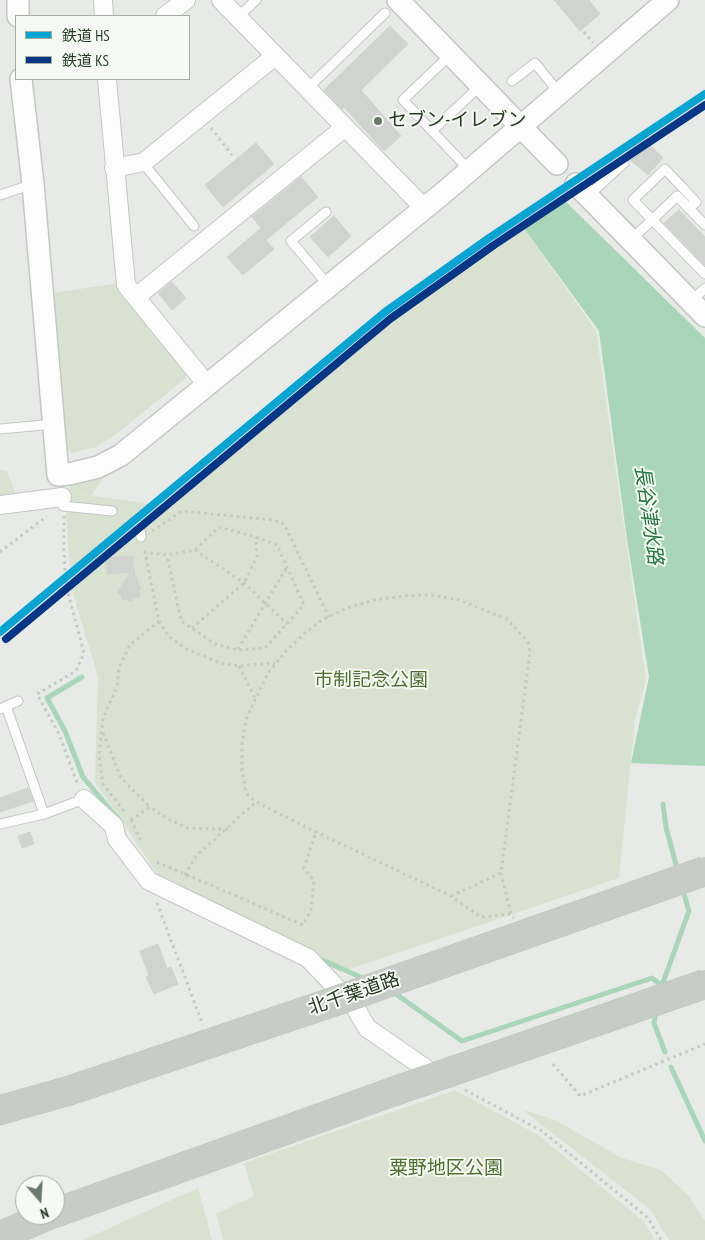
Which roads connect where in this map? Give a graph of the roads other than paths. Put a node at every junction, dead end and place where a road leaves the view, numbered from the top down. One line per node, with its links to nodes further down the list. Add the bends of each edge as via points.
1 (18, 0): 8 (street)
2 (103, 0): 9 (street)
3 (186, 0): 10 (street)
4 (221, 0): 11 (street)
5 (256, 0): 11 (lane)
6 (668, 0): 19 (street)
7 (391, 7): 12 (street); 18 (lane)
8 (18, 15)
9 (104, 15)
10 (166, 15)
11 (238, 17): 13 (street)
12 (450, 55): 17 (street); 22 (lane, via 403,100)
13 (275, 56): 18 (street); 23 (street)
14 (21, 80): 28 (street)
15 (107, 80): 26 (street)
16 (512, 81): 19 (lane, via 535,63)
17 (480, 86): 20 (street); 22 (lane)
18 (307, 90): 21 (street)
19 (560, 94): 20 (street)
20 (519, 127): 25 (street); 27 (street)
21 (344, 128): 31 (street); 40 (street)
22 (432, 132): 27 (lane)
23 (144, 162): 26 (street); 36 (lane)
24 (624, 163): 29 (lane)
25 (557, 164)
26 (114, 168): 40 (street, via 126,285)
27 (469, 171): 31 (street)
28 (33, 184): 30 (lane); 43 (street)
29 (582, 190): 37 (street)
30 (0, 195)
31 (424, 208): 39 (street)
32 (689, 209): 34 (lane, via 677,196); 34 (lane, via 696,202 664,169 633,200); 35 (lane, via 696,220)
33 (326, 212): 39 (lane, via 291,241)
34 (652, 220): 37 (lane); 38 (lane)
35 (705, 225)
36 (194, 226)
37 (631, 240): 41 (street)
38 (703, 270)
39 (329, 286): 42 (street)
40 (136, 297): 42 (street)
41 (700, 302)
42 (208, 386): 45 (street, via 121,455 82,472)
43 (54, 424): 44 (lane); 45 (street)
44 (0, 429)
45 (58, 475): 46 (street)
46 (62, 502): 47 (street); 48 (lane)
47 (0, 506)
48 (112, 511)
49 (139, 525): 50 (lane)
50 (141, 537)
51 (18, 701): 52 (lane)
52 (3, 708): 54 (lane)
53 (84, 799): 54 (lane); 58 (street, via 114,826 117,839 149,880 308,958 355,1007 367,1028)
54 (44, 814): 55 (lane)
55 (0, 824)
56 (705, 871): 59 (highway, 北千葉道路, bridge, via 330,1003 68,1091)
57 (705, 984): 60 (highway, bridge)
58 (425, 1068)
59 (0, 1110)
60 (65, 1209)
61 (26, 1225): 62 (highway)
62 (0, 1236)

